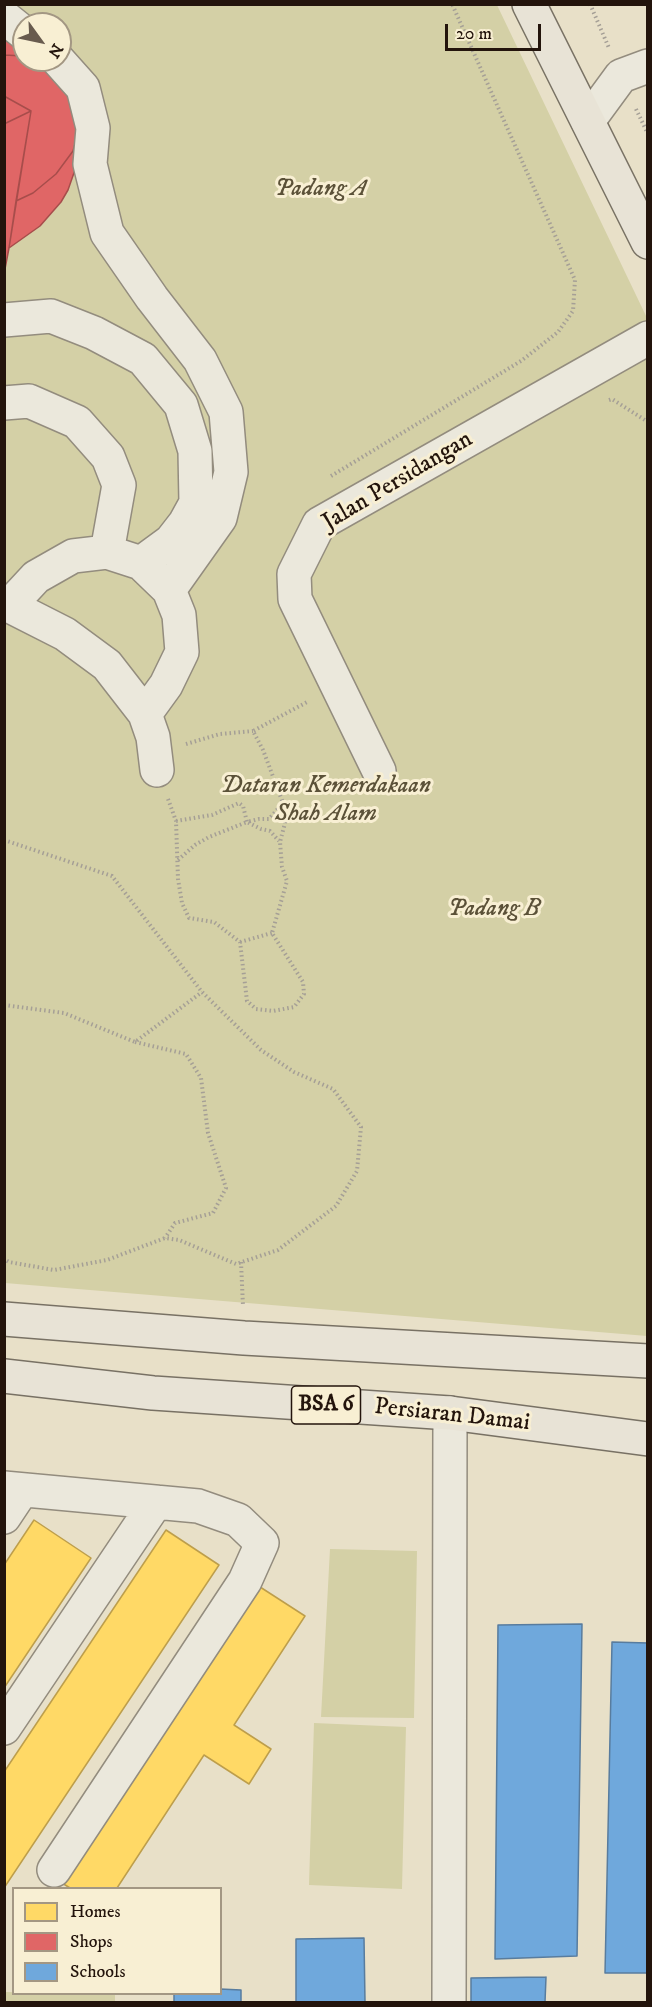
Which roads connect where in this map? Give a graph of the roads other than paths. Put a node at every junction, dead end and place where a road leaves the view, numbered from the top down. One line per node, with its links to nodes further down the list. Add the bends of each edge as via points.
1 (529, 4): 4 (main road)
2 (648, 66): 4 (street, via 621,76)
3 (69, 72): 11 (street, via 83,88 93,128 90,164 107,233 200,360 226,412 231,472 220,518)
4 (588, 121): 5 (main road)
5 (648, 242)
6 (4, 320): 10 (street, via 51,316 94,333 143,359 181,405 195,451 196,503 171,541)
7 (648, 338): 15 (street, Jalan Persidangan, via 319,524 294,574 295,599)
8 (4, 403): 9 (street, via 29,401 77,422 108,457 119,485)
9 (107, 552): 10 (street); 12 (street, via 73,556 36,577)
10 (141, 563): 11 (street)
11 (169, 590): 13 (street, via 179,615 182,652 166,685)
12 (7, 604): 13 (street, via 65,634 107,665)
13 (145, 714): 14 (street)
14 (156, 762)
15 (379, 771)
16 (4, 1319): 17 (main road, via 244,1338)
17 (648, 1361)
18 (4, 1376): 19 (main road, Persiaran Damai / BSA 6, via 153,1393)
19 (450, 1413): 20 (main road, Persiaran Damai / BSA 6); 26 (street)
20 (648, 1439)
21 (13, 1489): 22 (street); 23 (street)
22 (156, 1502): 24 (street); 25 (street, via 198,1506 238,1520 262,1543 245,1581)
23 (4, 1517)
24 (4, 1728)
25 (54, 1870)
26 (449, 2002)

